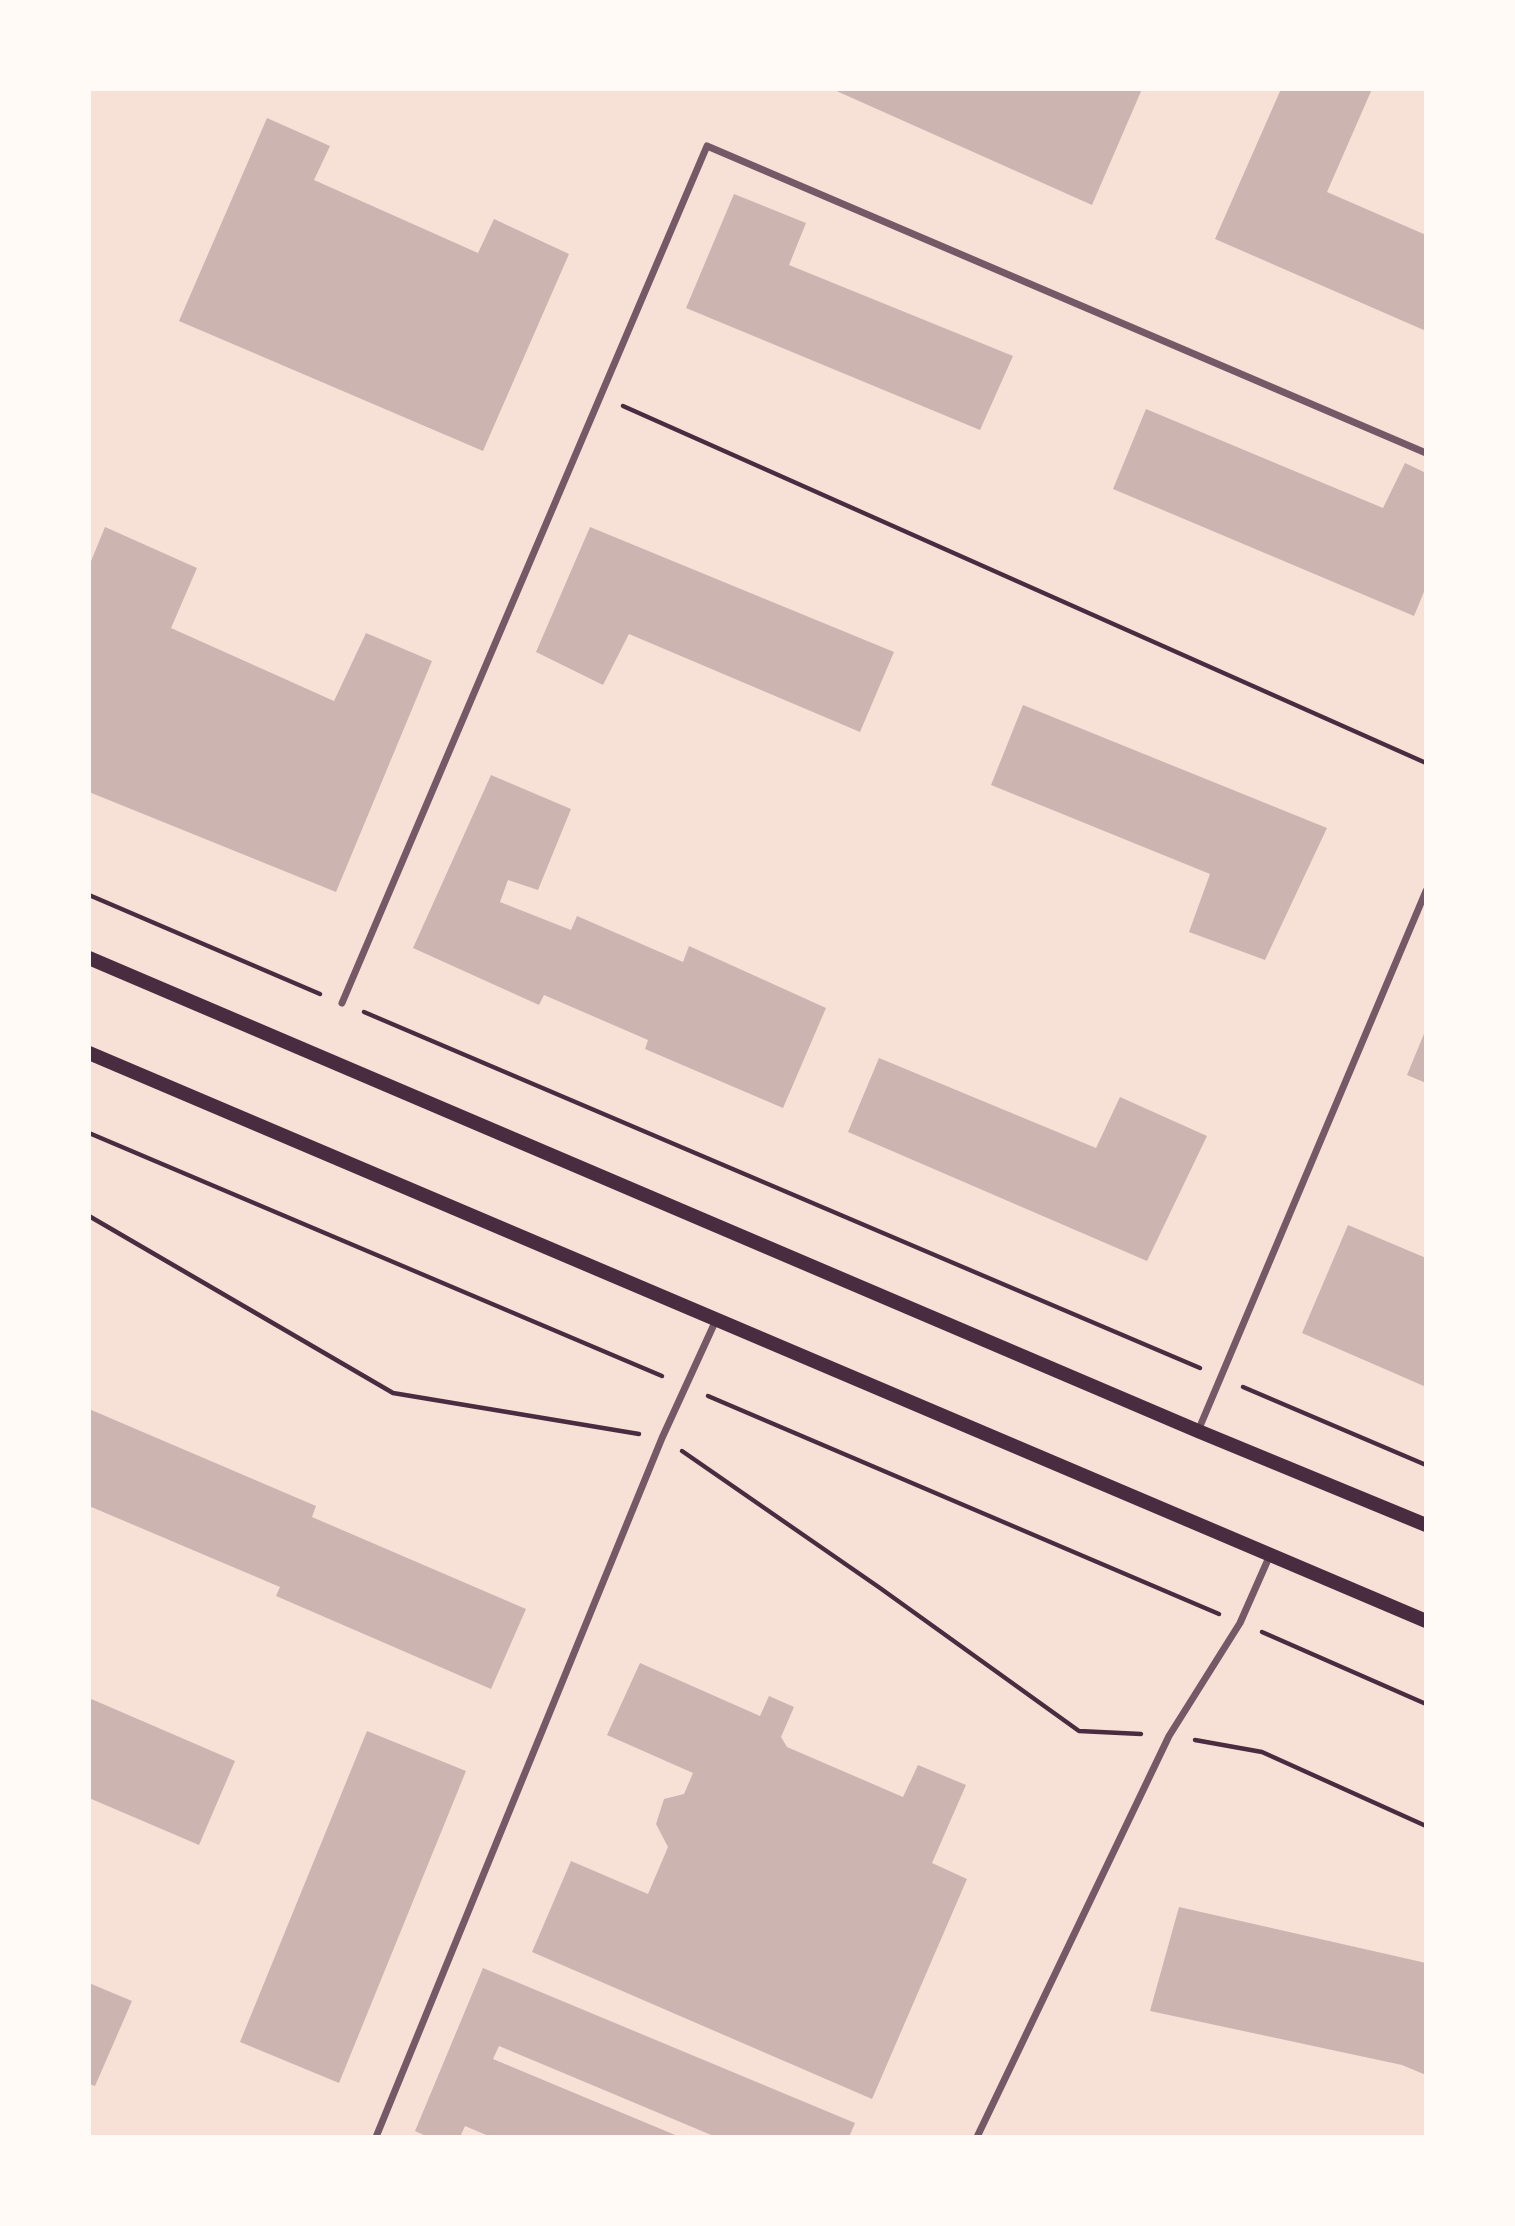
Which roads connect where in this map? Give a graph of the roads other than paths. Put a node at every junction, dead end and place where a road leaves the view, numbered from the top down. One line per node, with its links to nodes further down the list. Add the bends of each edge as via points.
1 (1426, 453): 4 (street, via 706,146)
2 (1426, 891): 7 (street)
3 (89, 958): 7 (main road)
4 (342, 1003)
5 (89, 1053): 6 (main road)
6 (716, 1320): 9 (main road); 11 (street, via 662,1438)
7 (1198, 1431): 8 (main road)
8 (1426, 1525)
9 (1270, 1555): 10 (main road); 12 (street, via 1240,1623 1169,1736)
10 (1426, 1621)
11 (376, 2137)
12 (977, 2137)

